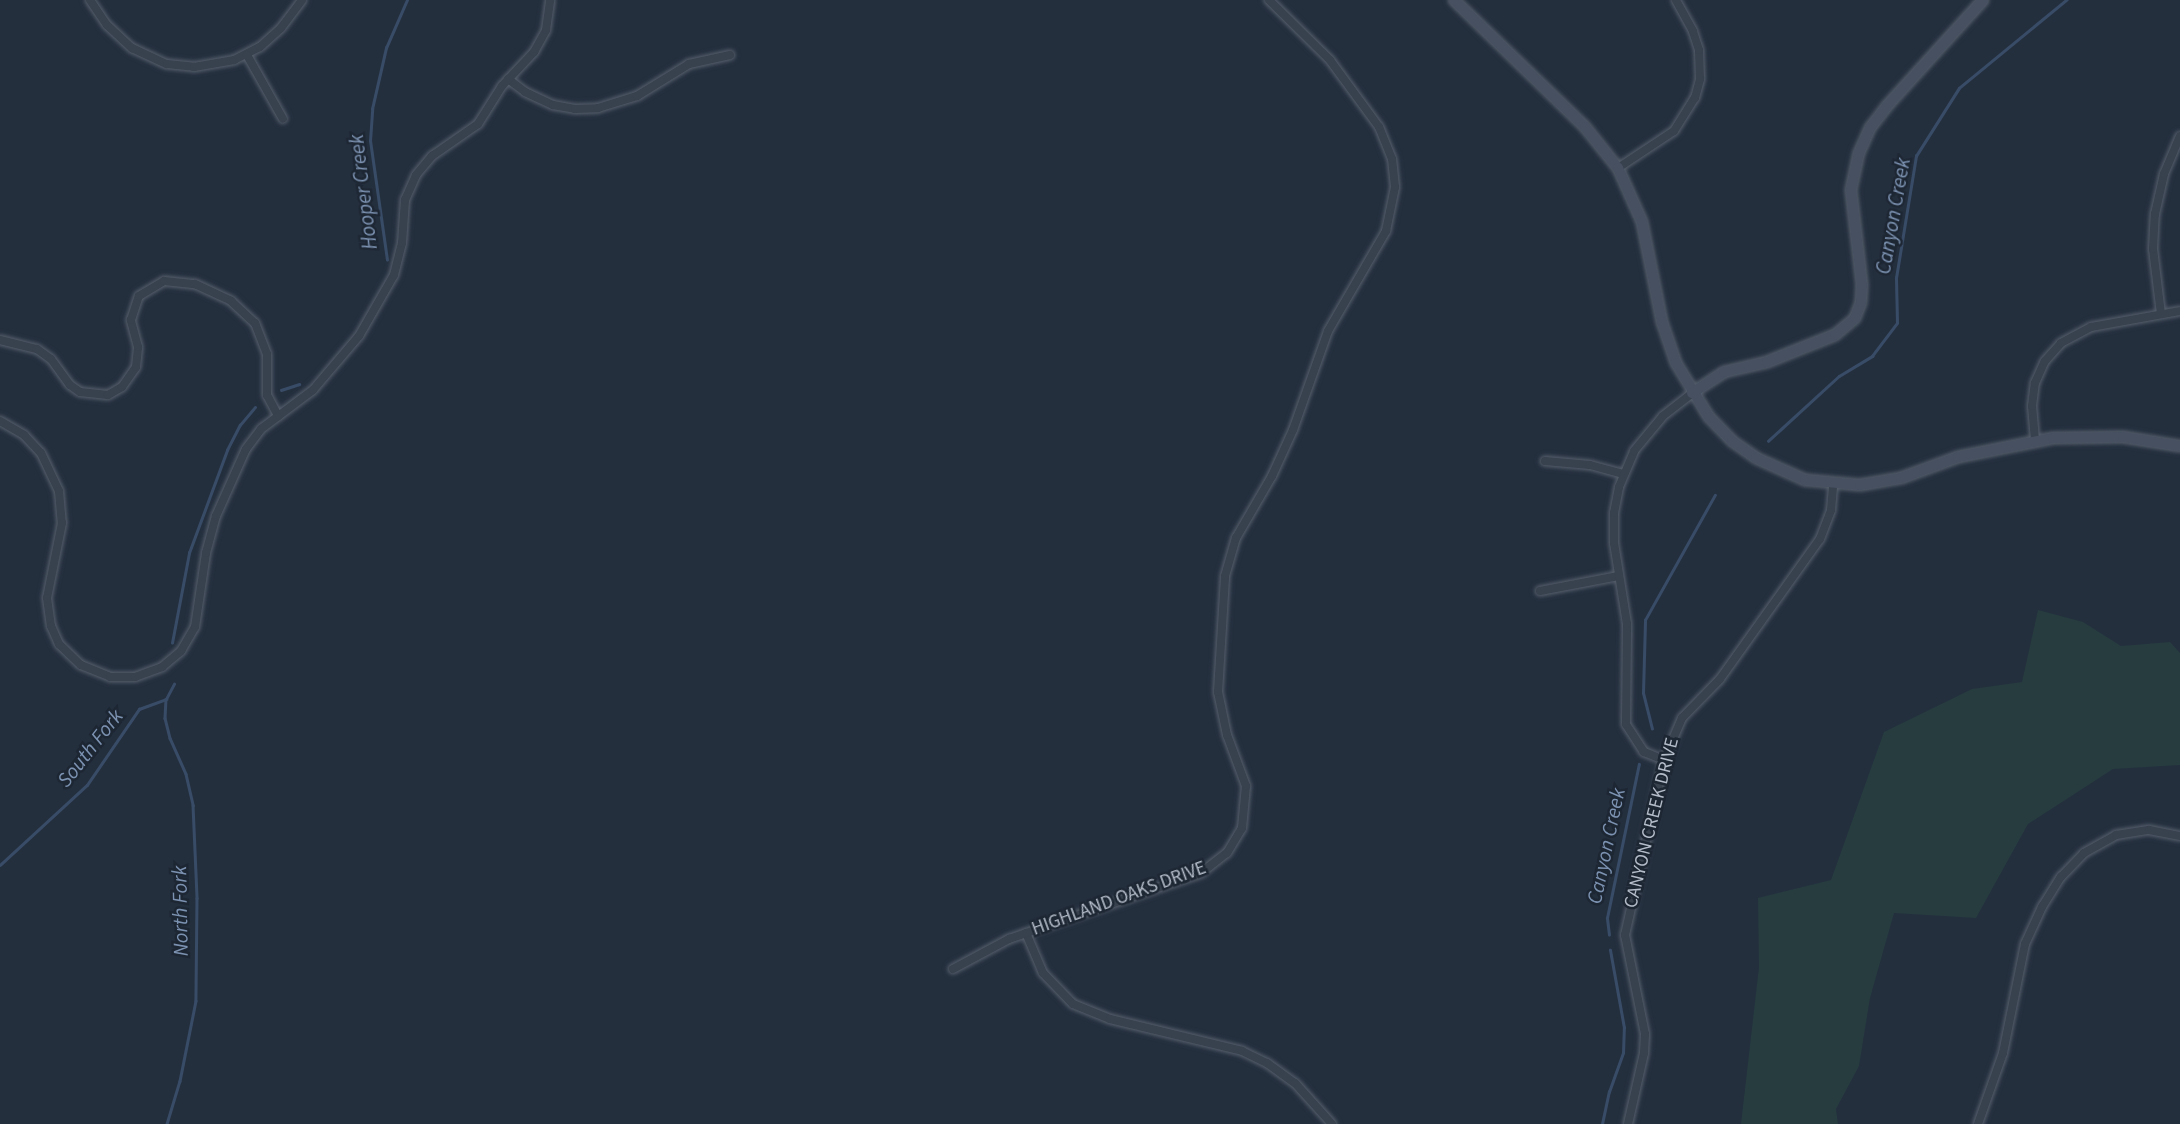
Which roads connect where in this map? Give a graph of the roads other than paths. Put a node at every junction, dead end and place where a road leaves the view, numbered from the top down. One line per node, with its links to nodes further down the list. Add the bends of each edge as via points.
1 (90, 0): 8 (street, via 115,34 155,60 194,67)
2 (302, 0): 8 (street, via 272,38)
3 (550, 0): 10 (street, via 543,38)
4 (1269, 0): 29 (street, HIGHLAND OAKS DRIVE, via 1318,45 1379,128 1392,159 1395,187 1386,231 1328,331 1293,430 1236,538 1226,569 1219,692 1227,735 1244,779 1245,819 1233,845 1208,870)
5 (1454, 0): 13 (main road, via 1585,127)
6 (1676, 0): 13 (street, via 1699,50 1695,98 1674,131)
7 (1983, 0): 17 (main road, via 1882,111 1859,153 1851,190 1862,293 1855,318 1835,335 1767,362 1724,372)
8 (247, 55): 11 (street)
9 (730, 55): 10 (street, via 689,64 637,96 598,108 553,104 524,92)
10 (508, 79): 18 (street, via 472,130 432,156 416,175 405,200 397,265 378,306 326,376)
11 (284, 119)
12 (2180, 136): 15 (street, via 2164,174 2155,214 2153,249)
13 (1618, 168): 17 (main road, via 1648,240 1670,348)
14 (2180, 311): 15 (street)
15 (2161, 314): 20 (street, via 2091,327 2053,351 2033,395)
16 (0, 340): 18 (street, via 37,349 80,392 108,395 122,387 136,367 138,347 131,320 139,296 163,281 195,284 231,301 255,323 267,354 267,395)
17 (1692, 393): 23 (street, via 1647,433); 24 (main road, via 1720,429 1756,458 1793,476)
18 (278, 416): 19 (street, via 246,449 221,502 206,553 197,619 187,643 162,667 126,678 89,670 66,652 54,635 47,598 62,523 59,491 41,453 24,435)
19 (0, 421)
20 (2035, 440): 21 (main road, via 2098,436); 24 (main road, via 1958,457 1888,482)
21 (2180, 446)
22 (1545, 461): 23 (street)
23 (1623, 474): 25 (street, via 1613,528)
24 (1833, 485): 27 (street, CANYON CREEK DRIVE, via 1831,510 1820,539 1720,678 1682,718)
25 (1619, 576): 26 (street); 27 (street, via 1627,624 1626,724 1644,752)
26 (1540, 591)
27 (1664, 760): 32 (street, CANYON CREEK DRIVE, via 1625,935 1645,1034)
28 (2180, 836): 33 (street, via 2139,830 2105,839 2074,862 2055,886 2025,944 2003,1053)
29 (1026, 933): 30 (street, HIGHLAND OAKS DRIVE, via 980,952); 31 (street, via 1043,973 1073,1004 1110,1019 1242,1051 1296,1083)
30 (953, 970)
31 (1332, 1124)
32 (1628, 1124)
33 (1978, 1124)

